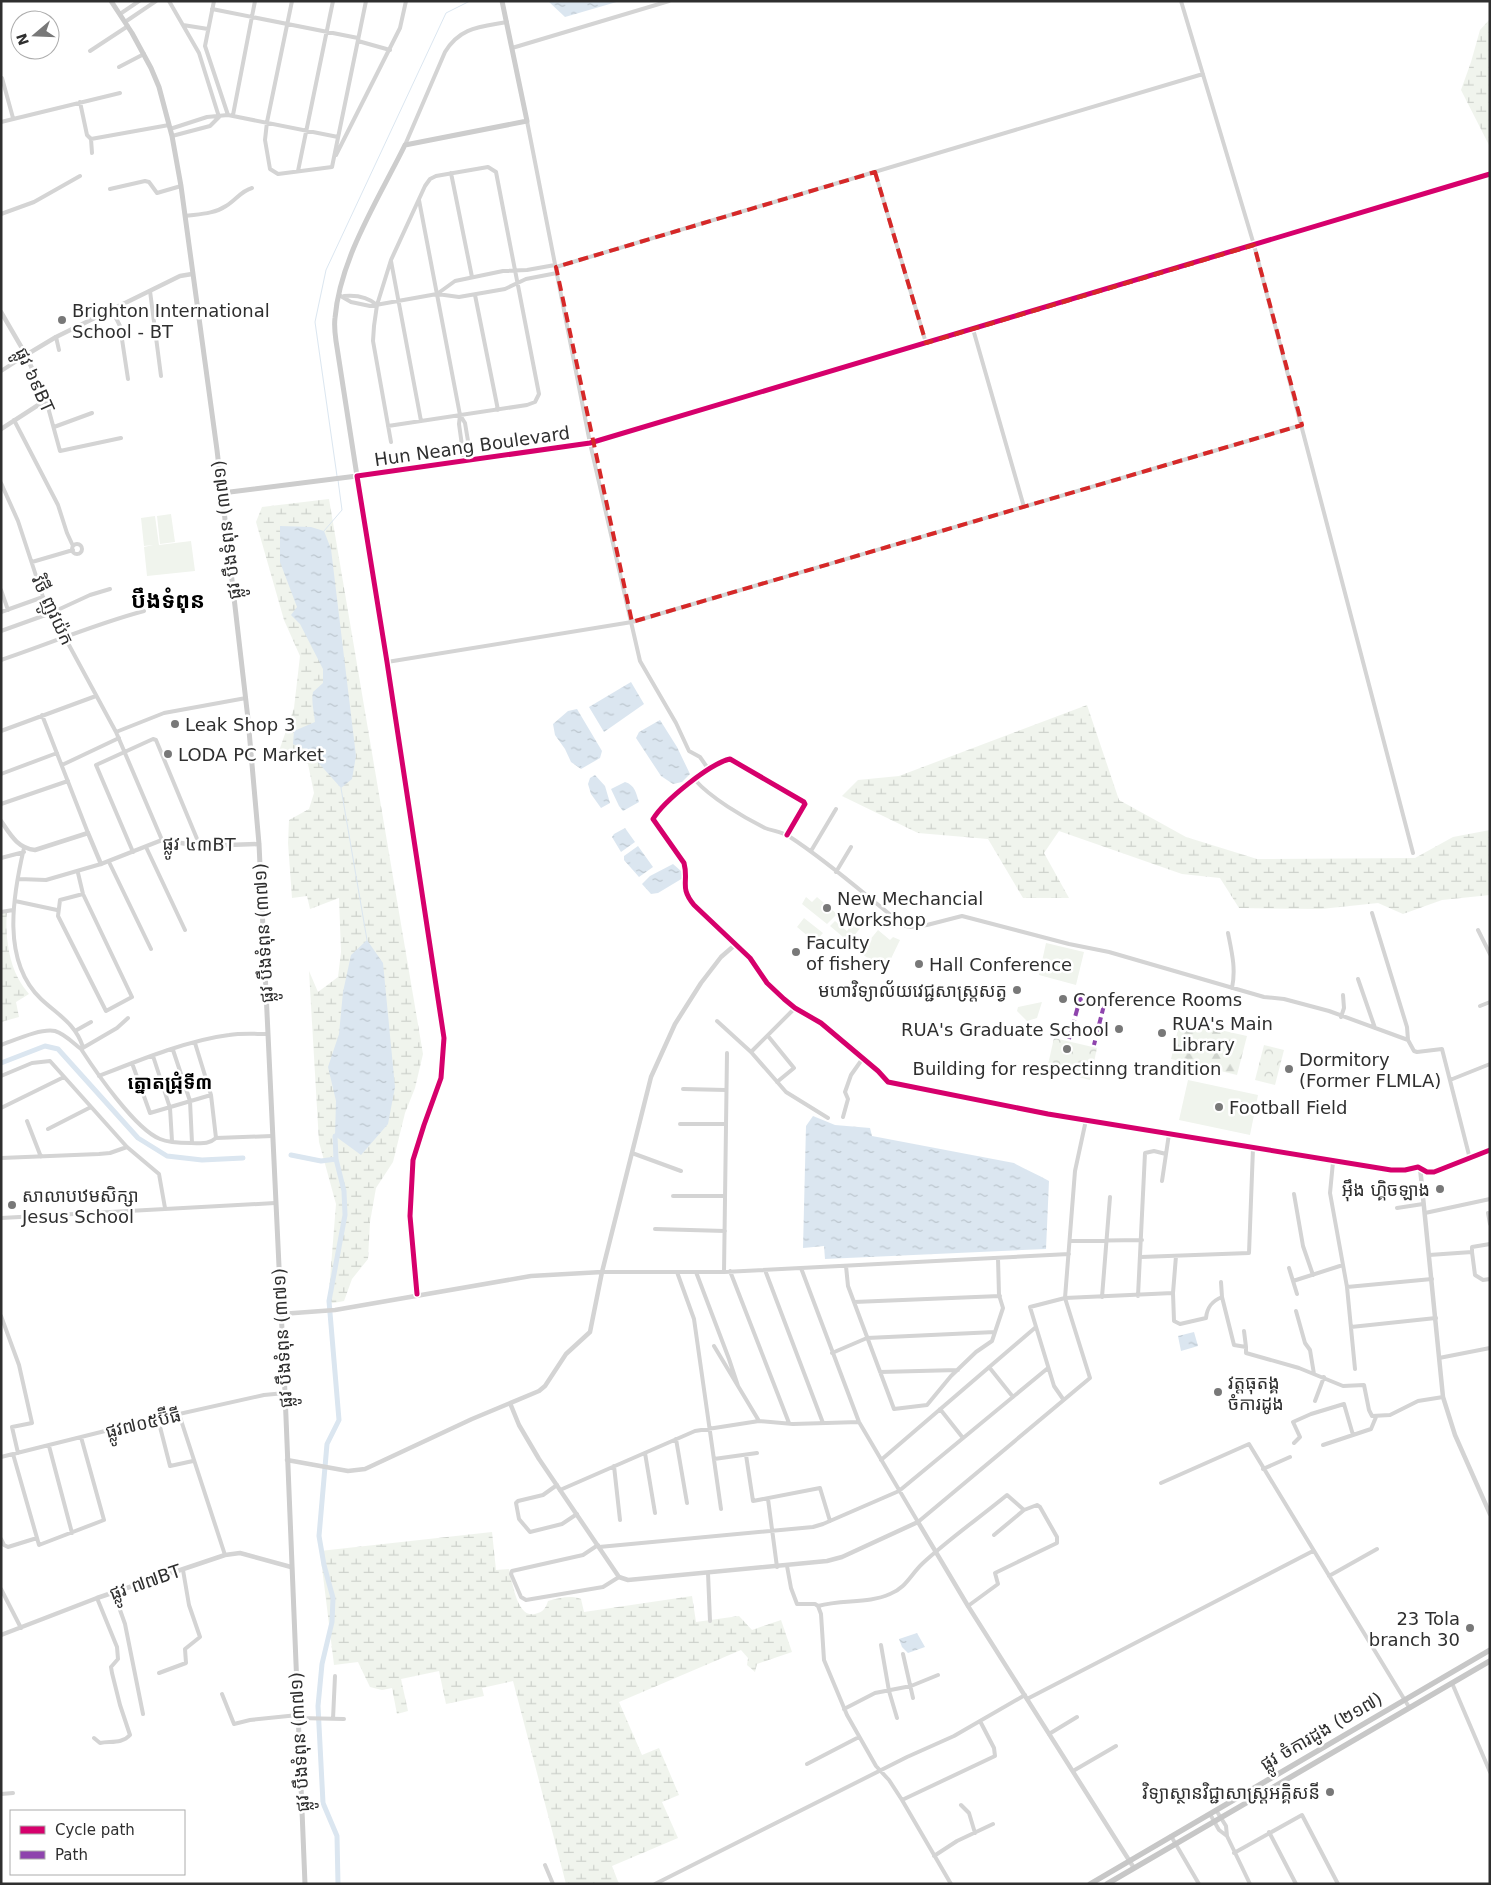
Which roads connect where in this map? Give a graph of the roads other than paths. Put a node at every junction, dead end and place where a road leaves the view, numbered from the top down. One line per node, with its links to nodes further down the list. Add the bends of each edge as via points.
1 (111, 1): 15 (main road, ផ្លូវ បឹងទំពុន (៣៧១))
2 (139, 1): 15 (street)
3 (156, 1): 18 (street)
4 (170, 1): 20 (street)
5 (214, 1): 14 (street)
6 (255, 1): 16 (street)
7 (292, 1): 19 (street)
8 (333, 1): 22 (street)
9 (366, 1): 23 (street)
10 (406, 1): 25 (street, via 400,28)
11 (502, 1): 17 (main road, Hun Neang Boulevard)
12 (669, 1): 24 (street)
13 (1181, 1): 29 (street)
14 (212, 9): 16 (street); 21 (street)
15 (120, 14): 18 (main road, ផ្លូវ បឹងទំពុន (៣៧១))
16 (252, 17): 19 (street); 33 (street)
17 (506, 20): 24 (main road, Hun Neang Boulevard); 44 (street, via 461,33 452,41)
18 (127, 24): 26 (street); 27 (main road, ផ្លូវ បឹងទំពុន (៣៧១))
19 (288, 24): 22 (street); 38 (street)
20 (183, 25): 21 (street); 34 (street, via 199,53)
21 (208, 29): 33 (street, via 205,46)
22 (327, 32): 23 (street); 40 (street)
23 (358, 40): 25 (street); 42 (street)
24 (512, 48): 36 (main road, Hun Neang Boulevard)
25 (390, 50): 46 (street)
26 (90, 51)
27 (144, 54): 28 (street); 39 (main road, ផ្លូវ បឹងទំពុន (៣៧១), via 159,87)
28 (119, 67)
29 (1203, 74): 48 (street); 58 (street)
30 (2, 78): 35 (street)
31 (120, 92): 32 (street)
32 (80, 102): 35 (street); 43 (street)
33 (230, 115): 34 (street); 38 (street)
34 (219, 117): 39 (street); 41 (street, via 210,126)
35 (13, 118): 37 (street)
36 (527, 121): 44 (main road); 60 (street, Hun Neang Boulevard)
37 (1, 122)
38 (267, 122): 40 (street); 47 (street, via 264,140 270,169 278,174)
39 (170, 127): 41 (main road, ផ្លូវ បឹងទំពុន (៣៧១)); 43 (street)
40 (307, 130): 42 (street); 47 (street)
41 (172, 136): 52 (main road, ផ្លូវ បឹងទំពុន (៣៧១))
42 (338, 137): 46 (street)
43 (90, 140): 45 (street)
44 (405, 144): 71 (main road, via 352,252)
45 (92, 153)
46 (334, 159): 47 (street, via 332,167)
47 (298, 172)
48 (875, 172): 60 (street); 78 (street)
49 (450, 173): 55 (street, via 430,179); 62 (street, via 488,167 496,172); 65 (street)
50 (1490, 174): 58 (street)
51 (80, 176): 56 (street, via 34,202)
52 (181, 186): 54 (street, via 157,193 145,181); 57 (main road, ផ្លូវ បឹងទំពុន (៣៧១))
53 (252, 188): 57 (street, via 216,211)
54 (110, 189)
55 (419, 200): 59 (street); 69 (street)
56 (1, 214)
57 (185, 216): 64 (main road, ផ្លូវ បឹងទំពុន (៣៧១))
58 (1254, 245): 76 (street); 91 (street)
59 (391, 260): 72 (street); 73 (street)
60 (555, 266): 61 (street); 63 (street, Hun Neang Boulevard)
61 (536, 269): 62 (street); 66 (street)
62 (515, 271): 65 (street); 67 (street)
63 (557, 273): 66 (street); 98 (street, Hun Neang Boulevard)
64 (192, 274): 68 (street, via 180,276); 103 (main road, ផ្លូវ បឹងទំពុន (៣៧១))
65 (472, 277): 69 (street, via 455,281)
66 (538, 277): 67 (street)
67 (517, 283): 70 (street, via 505,289); 85 (street, via 539,394 535,402)
68 (150, 291): 74 (street); 82 (street)
69 (437, 294): 70 (street, via 459,297); 72 (street); 87 (street)
70 (475, 294): 85 (street)
71 (341, 296): 73 (street, via 371,300); 101 (main road, via 335,319 336,341)
72 (399, 301): 73 (street); 89 (street)
73 (377, 305): 90 (street, via 373,341)
74 (112, 310): 77 (street); 83 (street, via 120,326)
75 (1, 312): 80 (street, ផ្លូវ ៦៩BT)
76 (973, 329): 78 (street); 104 (street)
77 (56, 336): 79 (street); 80 (street)
78 (926, 343): 98 (street)
79 (60, 350)
80 (26, 355): 81 (street); 84 (street, ផ្លូវ ៦៩BT)
81 (1, 371)
82 (161, 376)
83 (128, 378)
84 (46, 400): 88 (street); 92 (street, ផ្លូវ ៦៩BT)
85 (498, 410): 87 (street)
86 (92, 413): 92 (street)
87 (460, 415): 89 (street); 95 (street, via 465,422); 97 (street)
88 (14, 420): 93 (street); 105 (street, via 58,504 73,548)
89 (421, 421): 90 (street)
90 (388, 426): 96 (street)
91 (1302, 426): 104 (street); 144 (street)
92 (54, 427): 94 (street, ផ្លូវ ៦៩BT, via 60,451)
93 (1, 429)
94 (120, 438)
95 (468, 441): 97 (street); 99 (street)
96 (391, 442)
97 (462, 442): 100 (street)
98 (590, 443): 99 (street, Hun Neang Boulevard); 113 (street)
99 (471, 459): 100 (street, Hun Neang Boulevard)
100 (464, 460): 101 (street, Hun Neang Boulevard)
101 (357, 476): 103 (main road, Hun Neang Boulevard); 117 (street)
102 (1, 483): 105 (street, វិថី ញូវយ៉ក)
103 (222, 493): 119 (main road, ផ្លូវ បឹងទំពុន (៣៧១))
104 (1024, 507): 113 (street)
105 (32, 562): 108 (street, វិថី ញូវយ៉ក)
106 (110, 589): 112 (street)
107 (1, 590): 109 (street)
108 (43, 597): 109 (street); 112 (street, វិថី ញូវយ៉ក)
109 (8, 610): 111 (street)
110 (144, 611): 115 (street)
111 (1, 612)
112 (52, 613): 114 (street); 115 (street, វិថី ញូវយ៉ក)
113 (632, 622): 117 (street); 127 (street, via 640,661 689,751 700,757)
114 (1, 631)
115 (66, 638): 116 (street); 118 (street, វិថី ញូវយ៉ក)
116 (1, 660)
117 (387, 662): 266 (street, via 444,1038 441,1078 413,1160 410,1216)
118 (96, 696): 120 (street); 122 (street, វិថី ញូវយ៉ក)
119 (246, 698): 122 (street, via 164,713); 137 (main road, ផ្លូវ បឹងទំពុន (៣៧១))
120 (42, 715): 121 (street); 125 (street)
121 (1, 730)
122 (116, 732): 123 (street, វិថី ញូវយ៉ក)
123 (119, 738): 124 (street, វិថី ញូវយ៉ក); 126 (street)
124 (125, 752): 136 (street, វិថី ញូវយ៉ក); 138 (street, via 156,740); 142 (street, via 96,765)
125 (56, 753): 126 (street); 128 (street)
126 (62, 765): 130 (street)
127 (709, 770): 129 (street); 135 (street, via 732,760 804,802)
128 (1, 774)
129 (695, 780): 135 (street, via 709,793 763,827); 160 (street, via 668,800 653,819 684,864 684,888 688,898)
130 (68, 781): 131 (street); 134 (street)
131 (1, 804)
132 (836, 809): 143 (street)
133 (1, 820): 141 (street)
134 (88, 833): 141 (street, via 35,850); 147 (street)
135 (787, 835): 143 (street)
136 (162, 840): 138 (street, ផ្លូវ ៤៣BT); 139 (street, ផ្លូវ ៤៣BT)
137 (259, 844): 138 (street, ផ្លូវ ៤៣BT); 175 (main road, ផ្លូវ បឹងទំពុន (៣៧១))
138 (200, 846)
139 (146, 847): 142 (street, ផ្លូវ ៤៣BT); 157 (street)
140 (851, 847): 149 (street)
141 (24, 850): 145 (street); 150 (street)
142 (133, 852): 146 (street, ផ្លូវ ៤៣BT)
143 (811, 852): 149 (street)
144 (1413, 853)
145 (1, 858)
146 (109, 862): 147 (street, ផ្លូវ ៤៣BT); 161 (street)
147 (101, 864): 148 (street)
148 (78, 872): 150 (street, via 46,880); 151 (street)
149 (836, 872): 164 (street, via 902,925 927,925 962,916 1108,952)
150 (19, 879): 152 (street)
151 (83, 894): 154 (street, via 62,899); 154 (street, via 131,998 105,1011 58,918)
152 (15, 901): 153 (street); 154 (street)
153 (13, 910): 155 (street); 174 (street, via 16,949 24,976 40,998 66,1019)
154 (57, 910)
155 (1, 912)
156 (1372, 913): 177 (street, via 1407,1026)
157 (185, 930)
158 (1478, 930): 162 (street)
159 (1228, 933): 164 (street, via 1235,974)
160 (736, 944): 168 (street, via 767,983); 215 (street, via 721,957 674,1024 651,1077)
161 (151, 948)
162 (1490, 954)
163 (1358, 979): 173 (street)
164 (1232, 988): 169 (street)
165 (1343, 995): 169 (street)
166 (1490, 1002): 167 (street)
167 (1480, 1006)
168 (795, 1008): 176 (street); 185 (street, via 821,1023)
169 (1342, 1017): 173 (street)
170 (128, 1018): 180 (street)
171 (717, 1021): 182 (street)
172 (91, 1022): 174 (street)
173 (1375, 1028): 177 (street)
174 (75, 1031): 180 (street)
175 (268, 1034): 178 (street, via 228,1035); 208 (main road, ផ្លូវ បឹងទំពុន (៣៧១))
176 (768, 1036): 182 (street); 192 (street, via 794,1068)
177 (1408, 1040): 191 (street, via 1417,1052 1442,1049)
178 (194, 1043): 181 (street); 195 (street)
179 (1, 1045): 180 (street, via 46,1030 65,1036)
180 (82, 1048): 190 (street)
181 (173, 1050): 184 (street); 196 (street)
182 (751, 1052): 192 (street)
183 (727, 1053): 194 (street)
184 (153, 1056): 186 (street); 199 (street)
185 (863, 1058): 200 (street, via 851,1075 845,1092 848,1099); 202 (street, via 888,1082)
186 (132, 1062): 190 (street); 199 (street, via 148,1111 152,1114)
187 (1490, 1064): 191 (street)
188 (1, 1076): 189 (street, via 48,1060)
189 (64, 1076): 197 (street); 198 (street)
190 (99, 1076): 210 (street, via 145,1129 160,1140)
191 (1450, 1080): 219 (street)
192 (777, 1082): 201 (street, via 798,1101)
193 (683, 1089): 194 (street)
194 (726, 1090): 205 (street)
195 (211, 1095): 196 (street); 209 (street)
196 (190, 1102): 199 (street); 211 (street)
197 (91, 1107): 206 (street); 212 (street)
198 (1, 1108)
199 (170, 1108): 210 (street)
200 (843, 1117)
201 (828, 1118)
202 (1086, 1120): 207 (street); 240 (street, via 1075,1171)
203 (27, 1121): 217 (street)
204 (680, 1124): 205 (street)
205 (726, 1124): 226 (street)
206 (48, 1129)
207 (1170, 1134): 213 (street); 216 (street)
208 (272, 1136): 209 (street); 229 (main road, ផ្លូវ បឹងទំពុន (៣៧១))
209 (216, 1138): 211 (street, via 209,1144)
210 (172, 1142): 211 (street)
211 (192, 1143)
212 (127, 1147): 217 (street, via 110,1152); 231 (street, via 159,1174)
213 (1252, 1148): 220 (street); 246 (street, via 1249,1253)
214 (1490, 1150): 219 (street)
215 (632, 1153): 222 (street); 255 (street)
216 (1166, 1154): 223 (street); 239 (street, via 1145,1153)
217 (41, 1157): 218 (street)
218 (1, 1158)
219 (1470, 1158): 221 (street, via 1434,1172)
220 (1333, 1162): 221 (street, via 1398,1171); 249 (street, via 1330,1193)
221 (1420, 1167): 230 (street)
222 (682, 1171)
223 (1162, 1181)
224 (1294, 1194): 259 (street)
225 (672, 1196): 226 (street)
226 (725, 1196): 238 (street)
227 (1110, 1197): 241 (street)
228 (1490, 1199): 233 (street)
229 (275, 1203): 231 (street); 275 (main road, ផ្លូវ បឹងទំពុន (៣៧១))
230 (1423, 1204): 232 (street); 233 (street)
231 (165, 1208): 235 (street)
232 (1397, 1208)
233 (1425, 1213): 245 (street)
234 (1488, 1213): 236 (street)
235 (1, 1218)
236 (1490, 1224)
237 (655, 1230): 238 (street)
238 (725, 1231): 258 (street)
239 (1142, 1240): 241 (street); 247 (street)
240 (1070, 1241): 241 (street); 244 (street)
241 (1107, 1242): 270 (street)
242 (1490, 1244): 243 (street, via 1472,1247)
243 (1472, 1252): 245 (street); 261 (street, via 1475,1275 1483,1280)
244 (1069, 1254): 248 (street); 272 (street)
245 (1429, 1255): 260 (street)
246 (1176, 1256): 247 (street); 265 (street)
247 (1140, 1257): 269 (street)
248 (998, 1258): 250 (street); 268 (street)
249 (1343, 1265): 259 (street); 264 (street)
250 (846, 1266): 251 (street); 273 (street)
251 (801, 1268): 253 (street); 286 (street)
252 (1288, 1268): 262 (street)
253 (765, 1270): 254 (street); 309 (street)
254 (730, 1271): 258 (street); 308 (street)
255 (602, 1272): 256 (street); 266 (street, via 531,1276); 301 (street, via 590,1332 566,1354 542,1389)
256 (677, 1272): 257 (street); 310 (street, via 694,1319)
257 (696, 1272): 258 (street); 295 (street)
258 (724, 1272)
259 (1312, 1275): 262 (street)
260 (1432, 1279): 264 (street); 277 (street)
261 (1490, 1279)
262 (1293, 1281): 267 (street)
263 (1221, 1282): 271 (street)
264 (1347, 1287): 279 (street)
265 (1173, 1293): 269 (street); 271 (street, via 1174,1320 1180,1324 1206,1318 1209,1307)
266 (417, 1294): 275 (street, via 335,1310)
267 (1298, 1294)
268 (1000, 1296): 273 (street); 281 (street, via 1003,1308)
269 (1138, 1296): 270 (street)
270 (1102, 1297): 272 (street)
271 (1222, 1297): 284 (street, via 1234,1345)
272 (1065, 1298): 278 (street, via 1030,1307); 299 (street, via 1090,1378)
273 (854, 1302): 282 (street)
274 (1296, 1311): 293 (street, via 1310,1350)
275 (281, 1314): 296 (main road, ផ្លូវ បឹងទំពុន (៣៧១))
276 (1, 1316): 318 (street, via 19,1365 32,1423 12,1427)
277 (1436, 1318): 279 (street); 287 (street)
278 (1036, 1327): 288 (street); 289 (street)
279 (1351, 1327): 290 (street)
280 (1244, 1331): 284 (street)
281 (995, 1332): 282 (street); 291 (street, via 992,1341)
282 (867, 1338): 286 (street); 292 (street)
283 (714, 1346): 295 (street)
284 (1246, 1347): 293 (street, via 1246,1353)
285 (1490, 1348): 287 (street)
286 (832, 1353): 307 (street)
287 (1439, 1358): 298 (street)
288 (989, 1367): 297 (street); 302 (street)
289 (1048, 1368): 297 (street); 299 (street)
290 (1355, 1369)
291 (958, 1370): 292 (street); 292 (street, via 927,1405 894,1409)
292 (880, 1372)
293 (1314, 1374): 294 (street)
294 (1324, 1378): 300 (street); 304 (street, via 1343,1386 1364,1385 1370,1414)
295 (738, 1386): 306 (street)
296 (285, 1393): 303 (street, ផ្លូវ៧០៥ប៊ីធី); 326 (main road, ផ្លូវ បឹងទំពុន (៣៧១))
297 (1013, 1397): 313 (street)
298 (1443, 1397): 304 (street, via 1418,1401 1390,1415); 340 (street, via 1455,1435)
299 (1063, 1400): 343 (street)
300 (1315, 1401)
301 (510, 1403): 326 (street, via 370,1468 348,1471); 332 (street, via 519,1425)
302 (940, 1410): 313 (street); 327 (street)
303 (179, 1414): 305 (street, ផ្លូវ៧០៥ប៊ីធី); 328 (street)
304 (1376, 1417): 311 (street, via 1371,1429)
305 (158, 1419): 312 (street, ផ្លូវ៧០៥ប៊ីធី); 328 (street, via 170,1466)
306 (759, 1421): 308 (street); 310 (street)
307 (859, 1422): 309 (street); 327 (street)
308 (789, 1423): 309 (street)
309 (823, 1423)
310 (710, 1428): 314 (street); 325 (street)
311 (1353, 1435): 315 (street, via 1344,1404 1293,1422 1300,1437); 316 (street)
312 (81, 1437): 317 (street, ផ្លូវ៧០៥ប៊ីធី); 345 (street, via 105,1518)
313 (963, 1438): 333 (street)
314 (676, 1439): 319 (street); 335 (street)
315 (1294, 1443)
316 (1323, 1445)
317 (49, 1446): 318 (street, ផ្លូវ៧០៥ប៊ីធី); 345 (street)
318 (18, 1453): 321 (street, ផ្លូវ៧០៥ប៊ីធី)
319 (645, 1453): 329 (street); 339 (street)
320 (757, 1453): 322 (street)
321 (13, 1454): 323 (street, ផ្លូវ៧០៥ប៊ីធី); 347 (street)
322 (746, 1454): 325 (street); 334 (street, via 753,1501)
323 (1, 1457)
324 (1290, 1457): 330 (street)
325 (714, 1459): 336 (street)
326 (287, 1460): 356 (main road, ផ្លូវ បឹងទំពុន (៣៧១))
327 (881, 1460): 333 (street)
328 (194, 1461): 353 (street)
329 (614, 1466): 332 (street); 341 (street)
330 (1263, 1469): 331 (street, via 1250,1444); 351 (street)
331 (1161, 1483)
332 (559, 1488): 338 (street); 338 (street, via 518,1501 519,1519 530,1532 562,1524)
333 (899, 1491): 342 (street); 343 (street)
334 (768, 1499): 342 (street, via 820,1488); 344 (street)
335 (687, 1503)
336 (721, 1509)
337 (1024, 1510): 346 (street); 352 (street, via 1006,1495); 365 (street, via 1040,1507 1057,1537 1057,1543 995,1573 998,1584)
338 (577, 1514): 349 (street)
339 (655, 1514)
340 (1490, 1514)
341 (620, 1520)
342 (830, 1521): 344 (street, via 813,1527)
343 (918, 1522): 352 (street); 354 (street, via 842,1558)
344 (772, 1531): 349 (street); 355 (street)
345 (72, 1533): 347 (street, via 39,1545)
346 (994, 1535)
347 (37, 1538): 348 (street, via 8,1548)
348 (1, 1539)
349 (598, 1546): 360 (street); 360 (street, via 583,1555 512,1571 520,1597 526,1600 603,1587)
350 (1377, 1549): 359 (street)
351 (1313, 1552): 359 (street); 380 (street)
352 (936, 1553): 364 (street, via 892,1594 872,1600); 365 (street)
353 (225, 1555): 356 (street, ផ្លូវ ៧៧BT, via 240,1553); 357 (street, ផ្លូវ ៧៧BT)
354 (787, 1566): 355 (street); 364 (street, via 797,1604)
355 (776, 1567): 358 (street)
356 (291, 1568): 386 (main road, ផ្លូវ បឹងទំពុន (៣៧១))
357 (183, 1570): 362 (street, ផ្លូវ ៧៧BT); 373 (street, via 189,1605 200,1637 185,1649 187,1660 184,1664)
358 (708, 1573): 360 (street, via 633,1580); 366 (street)
359 (1329, 1576): 382 (street)
360 (619, 1577)
361 (1, 1589): 367 (street)
362 (114, 1593): 363 (street, ផ្លូវ ៧៧BT); 385 (street, via 125,1624)
363 (97, 1598): 367 (street, ផ្លូវ ៧៧BT); 394 (street, via 118,1647 118,1659 111,1667 130,1736 118,1742 100,1743)
364 (818, 1606): 384 (street, via 824,1660)
365 (968, 1606): 380 (street)
366 (710, 1621)
367 (20, 1628): 368 (street, ផ្លូវ ៧៧BT)
368 (1, 1634)
369 (881, 1645): 378 (street)
370 (1490, 1650): 382 (main road, ផ្លូវ ចំការដូង (២១៧))
371 (903, 1654): 377 (street)
372 (1490, 1661): 376 (main road, ផ្លូវ ចំការដូង (២១៧))
373 (159, 1674)
374 (938, 1674): 377 (street)
375 (335, 1676): 389 (street)
376 (1452, 1683): 383 (main road, ផ្លូវ ចំការដូង (២១៧)); 399 (street)
377 (911, 1686): 378 (street); 381 (street)
378 (889, 1690): 384 (street, via 875,1693); 388 (street)
379 (222, 1694): 386 (street, via 234,1724)
380 (1026, 1697): 391 (street); 392 (street)
381 (914, 1698)
382 (1404, 1700): 383 (street); 404 (main road, ផ្លូវ ចំការដូង (២១៧))
383 (1409, 1707): 406 (main road, ផ្លូវ ចំការដូង (២១៧))
384 (844, 1709): 393 (street)
385 (143, 1714)
386 (298, 1716): 389 (street); 420 (main road, ផ្លូវ បឹងទំពុន (៣៧១))
387 (1077, 1717): 392 (street)
388 (897, 1718)
389 (333, 1719): 390 (street)
390 (344, 1720)
391 (980, 1721): 398 (street); 402 (street, via 996,1756)
392 (1049, 1734): 397 (street)
393 (858, 1736): 396 (street); 398 (street)
394 (94, 1738)
395 (1116, 1746): 397 (street)
396 (807, 1764)
397 (1073, 1771): 416 (street)
398 (881, 1772): 402 (street); 422 (street)
399 (1490, 1772)
400 (13, 1793): 401 (street)
401 (1, 1794)
402 (902, 1800): 415 (street)
403 (961, 1805): 410 (street, via 969,1813)
404 (1216, 1810): 405 (main road, ផ្លូវ ចំការដូង (២១៧)); 406 (street)
405 (1210, 1814): 407 (street); 411 (main road, ផ្លូវ ចំការដូង (២១៧))
406 (1221, 1818): 407 (main road, ផ្លូវ ចំការដូង (២១៧)); 412 (street)
407 (1214, 1821): 412 (street); 413 (main road, ផ្លូវ ចំការដូង (២១៧))
408 (993, 1824): 410 (street)
409 (1269, 1832): 414 (street); 429 (street); 430 (street, via 1302,1815)
410 (975, 1833): 415 (street)
411 (1172, 1836): 413 (street); 416 (main road, ផ្លូវ ចំការដូង (២១៧))
412 (1227, 1836): 414 (street)
413 (1176, 1844): 418 (main road, ផ្លូវ ចំការដូង (២១៧)); 427 (street)
414 (1234, 1853): 428 (street)
415 (934, 1856): 423 (street)
416 (1130, 1861): 418 (street); 424 (main road, ផ្លូវ ចំការដូង (២១៧))
417 (545, 1865): 421 (street)
418 (1134, 1868): 419 (main road, ផ្លូវ ចំការដូង (២១៧))
419 (1118, 1878): 425 (main road, ផ្លូវ ចំការដូង (២១៧)); 426 (street)
420 (305, 1884)
421 (553, 1884)
422 (656, 1884)
423 (951, 1884)
424 (1090, 1884)
425 (1107, 1884)
426 (1121, 1884)
427 (1199, 1884)
428 (1250, 1884)
429 (1296, 1884)
430 (1338, 1884)

